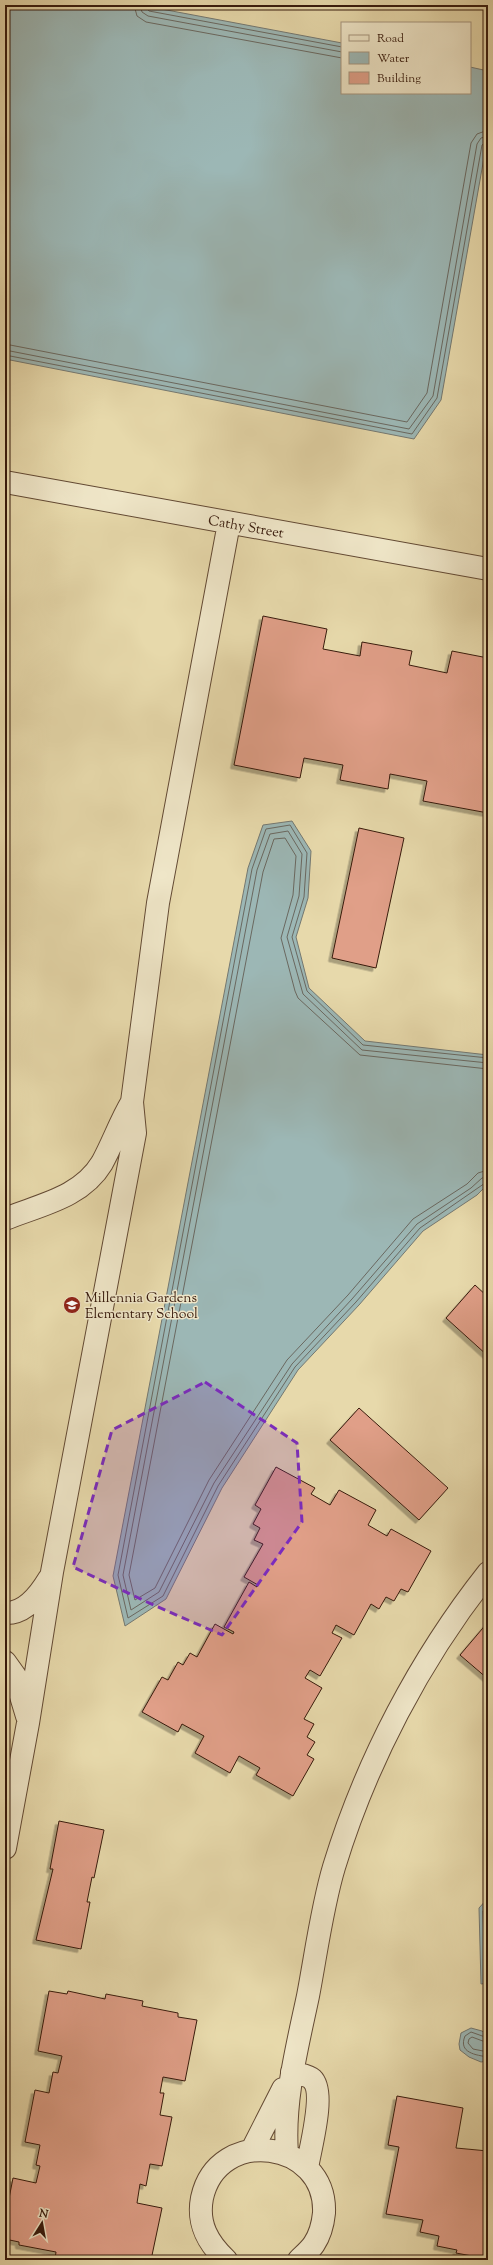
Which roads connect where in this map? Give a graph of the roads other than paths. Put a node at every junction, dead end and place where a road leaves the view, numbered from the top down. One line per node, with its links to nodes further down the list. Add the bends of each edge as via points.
1 (5, 482): 2 (street, Cathy Street)
2 (229, 523): 3 (street, Cathy Street); 4 (street, via 158,903)
3 (488, 569)
4 (132, 1102): 5 (street, via 101,1164 90,1178 76,1190 58,1199); 6 (street, via 135,1133)
5 (5, 1219)
6 (52, 1572): 8 (street, via 33,1601); 10 (street)
7 (488, 1573): 12 (street, via 460,1608 403,1703 360,1790 334,1868)
8 (5, 1614)
9 (5, 1662): 10 (street, via 15,1676)
10 (28, 1723): 11 (street)
11 (5, 1848)
12 (292, 2072): 13 (street); 14 (street, via 285,2128); 15 (street, via 312,2078 318,2087 319,2100)
13 (252, 2150): 14 (street, via 270,2149); 16 (street, via 232,2156 216,2170 204,2188 200,2209 203,2230 213,2248)
14 (287, 2154): 15 (street)
15 (307, 2168): 17 (street, via 318,2184 324,2204 323,2224 314,2244)
16 (226, 2260)
17 (299, 2260)

